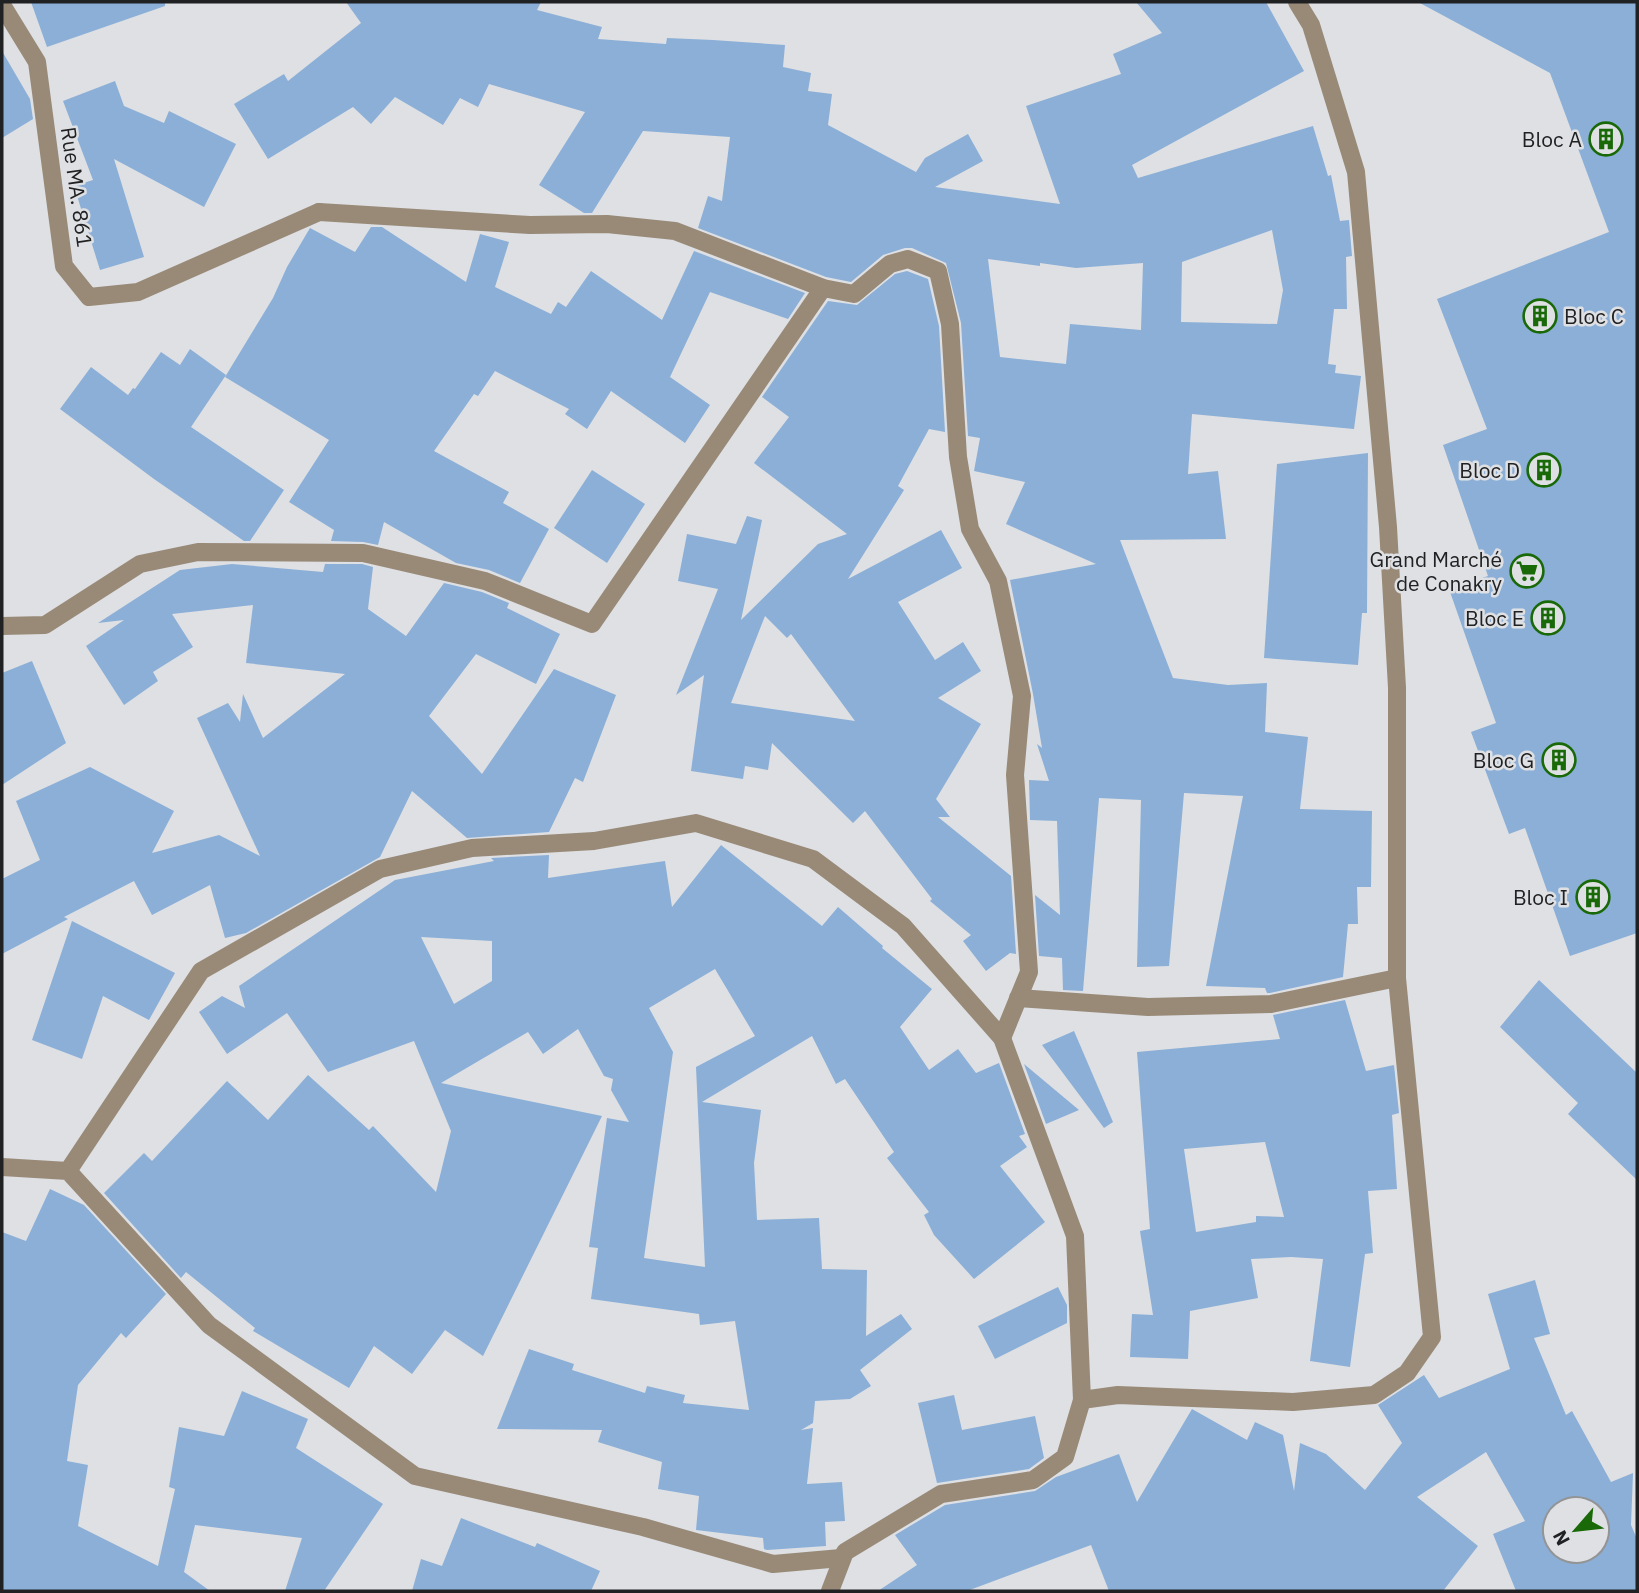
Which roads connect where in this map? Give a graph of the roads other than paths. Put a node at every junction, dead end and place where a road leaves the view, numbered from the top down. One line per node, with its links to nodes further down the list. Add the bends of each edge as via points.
1 (1297, 2): 5 (street, via 1311,25 1356,172 1388,527 1396,688)
2 (2, 5): 3 (street, Rue MA. 861, via 37,62 64,266 89,297 138,292 319,212 675,231)
3 (823, 288): 4 (street, via 592,624 485,581 363,554 198,552 141,564 45,625); 6 (street, via 854,294 890,264 908,259 938,271 950,324 958,457 970,529 998,581 1022,695 1015,775 1029,972)
4 (2, 626)
5 (1397, 978): 6 (street, via 1271,1004 1148,1007); 10 (street, via 1432,1337 1407,1373 1374,1395 1293,1402 1118,1395)
6 (1018, 998): 7 (street)
7 (1002, 1038): 9 (street, via 904,926 813,859 696,823 594,841 472,848 380,869 201,971); 10 (street, via 1075,1236)
8 (2, 1167): 9 (street)
9 (68, 1171): 11 (street, via 209,1325 415,1476 631,1524 773,1564)
10 (1082, 1400): 11 (street, via 1065,1457 1033,1480 941,1494)
11 (841, 1558): 12 (street)
12 (830, 1591)

